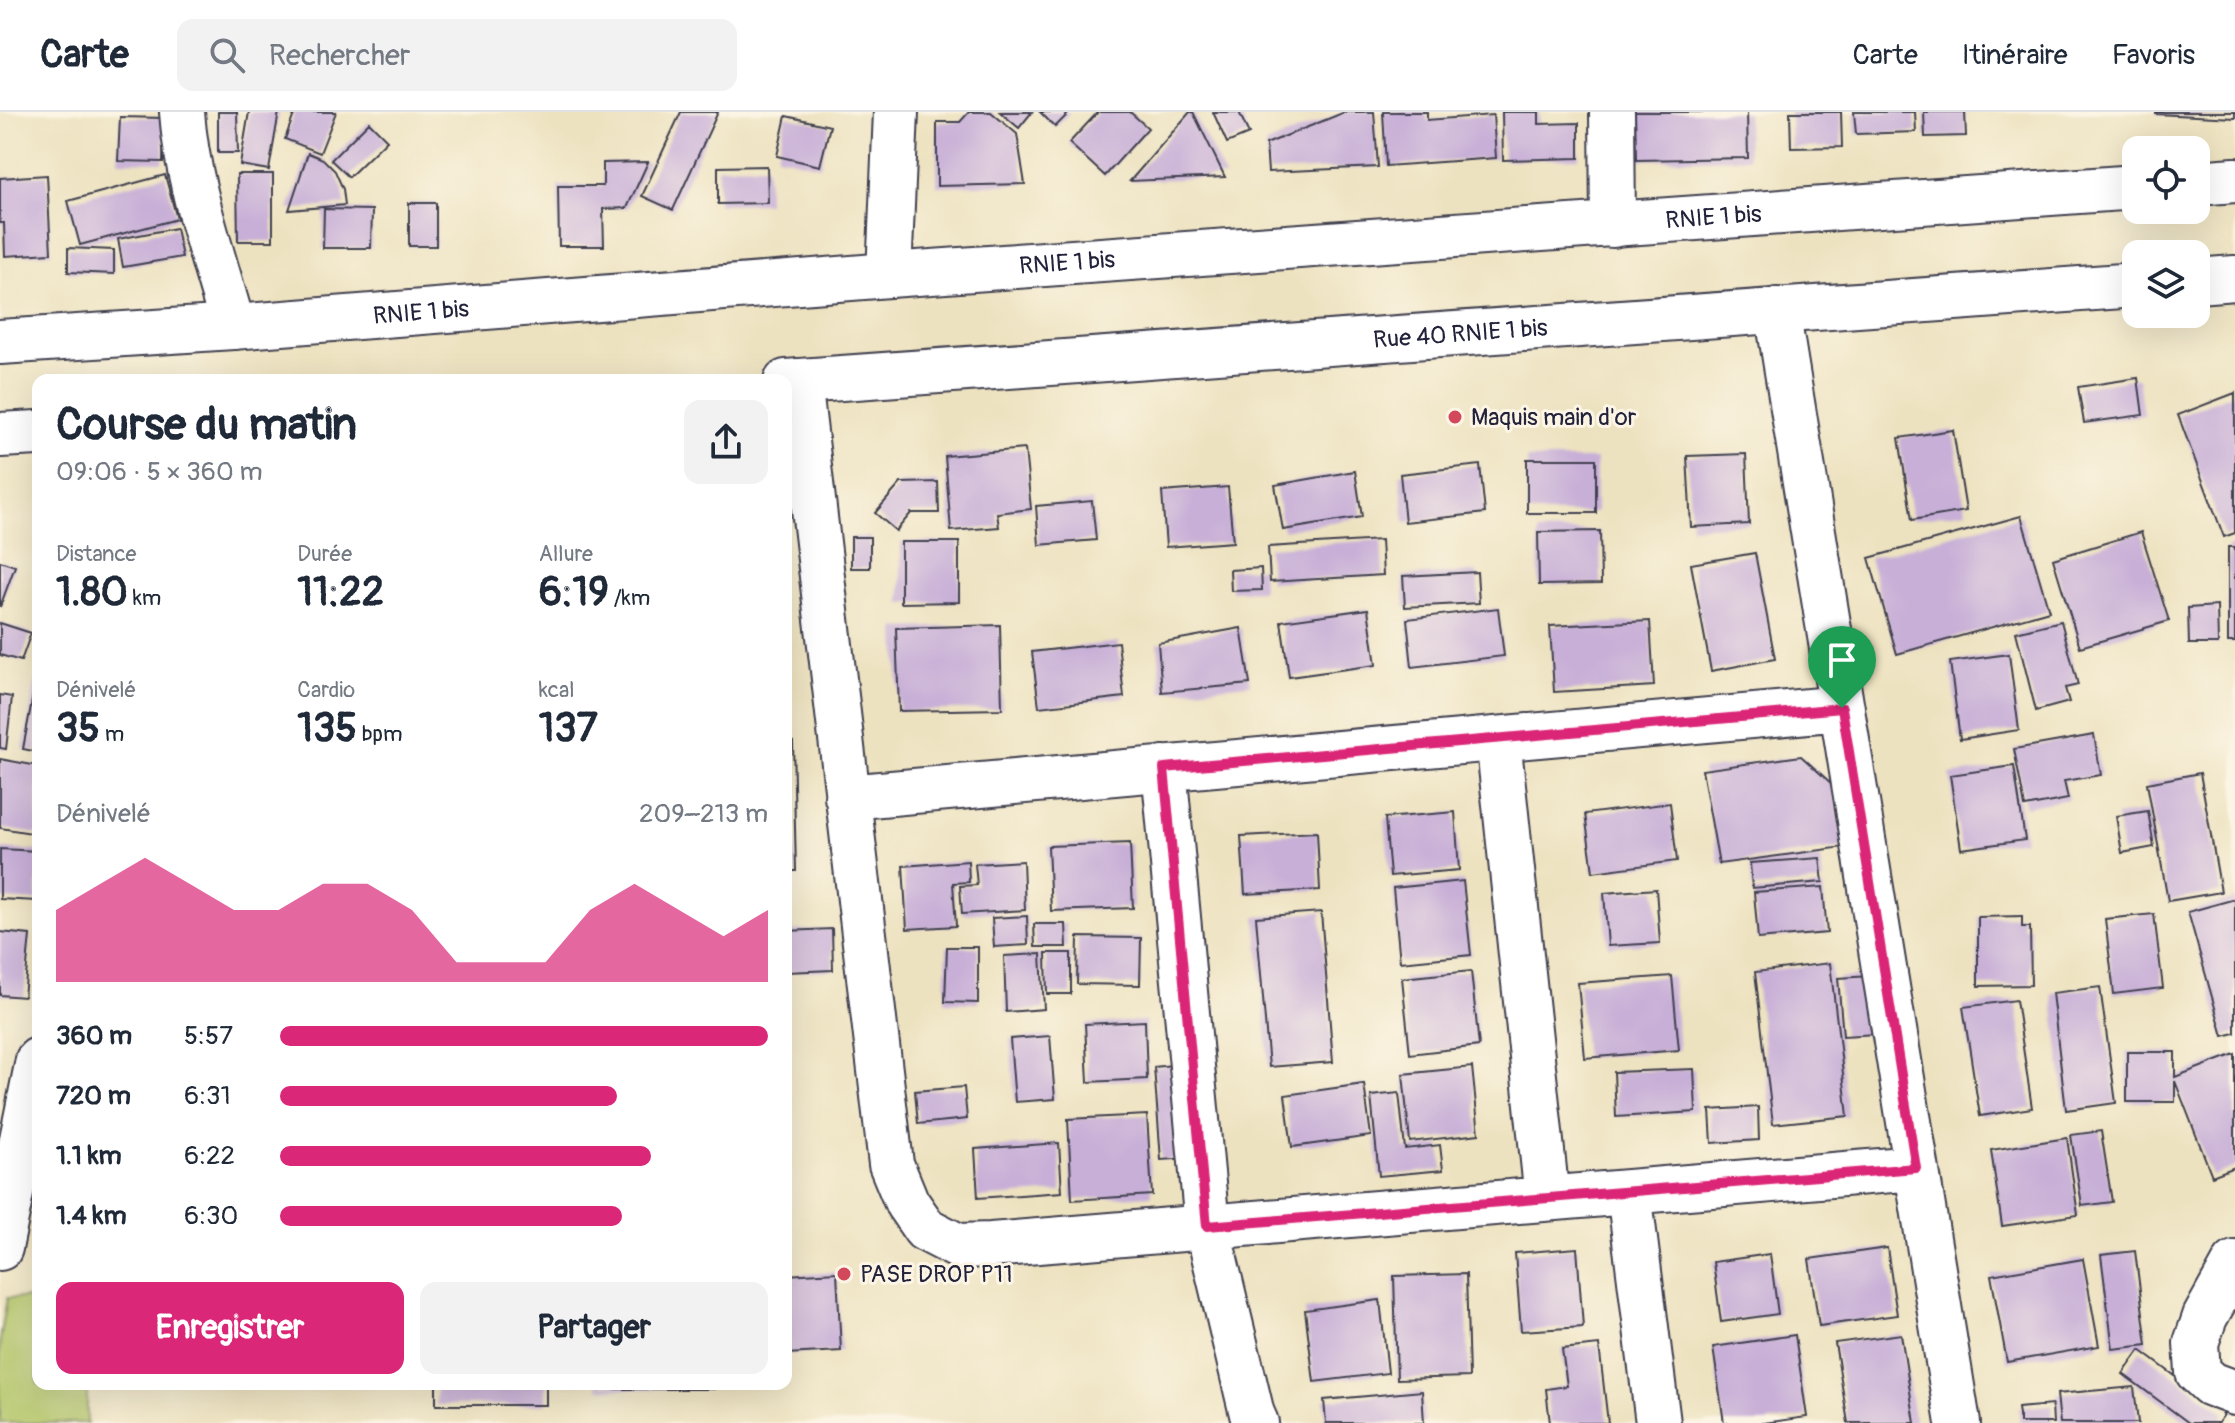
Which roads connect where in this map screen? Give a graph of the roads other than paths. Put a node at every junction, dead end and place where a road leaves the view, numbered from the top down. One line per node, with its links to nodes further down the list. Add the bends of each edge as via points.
1 (182, 112): 13 (street, via 195,187)
2 (896, 112): 8 (street)
3 (1612, 112): 7 (street)
4 (2235, 180): 5 (street)
5 (2210, 182)
6 (2122, 188): 7 (street, RNIE 1 bis)
7 (1613, 225): 8 (street, RNIE 1 bis)
8 (889, 275): 13 (street, RNIE 1 bis)
9 (2235, 278): 10 (street)
10 (2210, 280)
11 (2122, 286): 12 (street, Rue 40 RNIE 1 bis)
12 (1777, 310): 15 (street, Rue 40 RNIE 1 bis); 18 (street)
13 (233, 327): 14 (street, RNIE 1 bis)
14 (0, 342)
15 (793, 382): 21 (street)
16 (32, 433): 17 (street)
17 (0, 435)
18 (1842, 708): 19 (street); 23 (street)
19 (1498, 739): 20 (street); 25 (street)
20 (1164, 768): 21 (street); 26 (street)
21 (847, 797): 26 (street, via 891,1164 925,1229 958,1246)
22 (32, 1090): 27 (street)
23 (1916, 1168): 24 (street); 32 (street)
24 (1629, 1192): 25 (street); 31 (street)
25 (1547, 1198): 26 (street)
26 (1207, 1226): 30 (street)
27 (0, 1248)
28 (2235, 1263): 29 (street, via 2196,1343 2198,1372 2211,1384)
29 (2235, 1393)
30 (1256, 1423)
31 (1658, 1423)
32 (1958, 1423)

